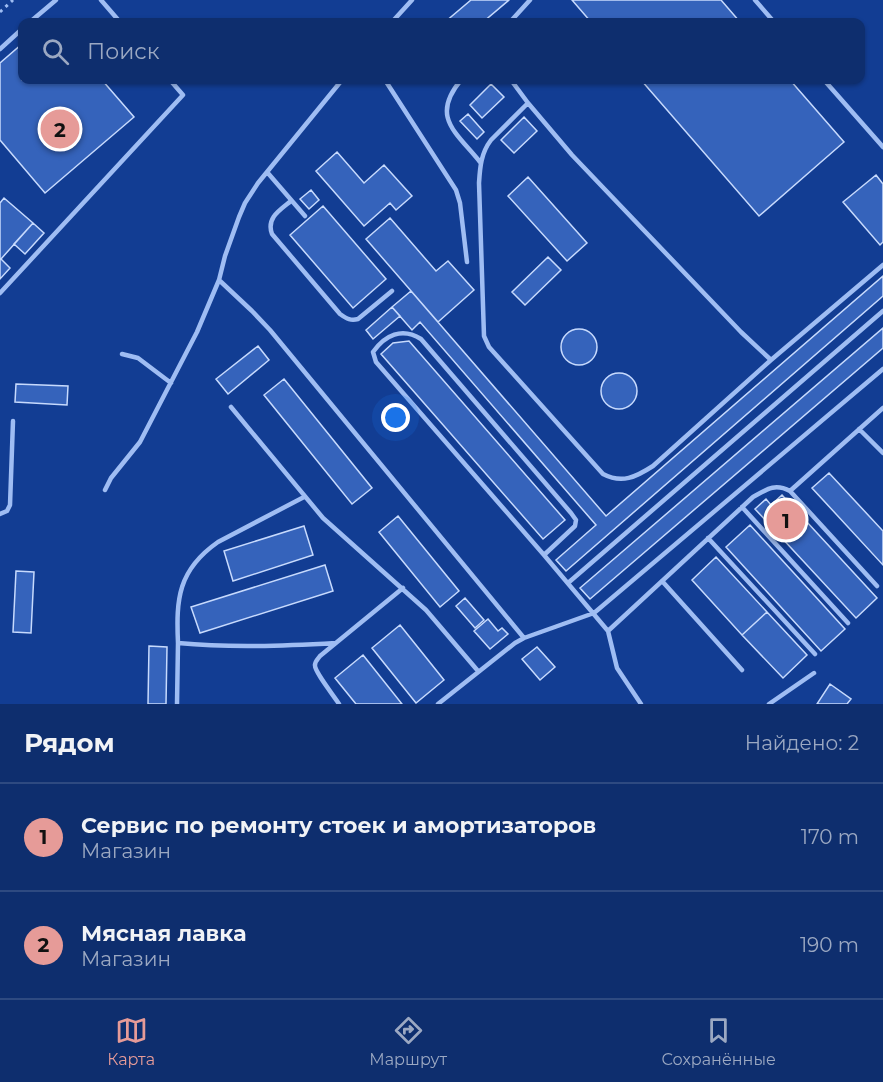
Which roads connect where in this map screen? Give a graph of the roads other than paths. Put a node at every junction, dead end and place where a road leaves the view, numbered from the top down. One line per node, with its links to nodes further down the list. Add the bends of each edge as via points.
1 (56, 0): 6 (lane)
2 (101, 0): 7 (lane)
3 (412, 0): 8 (lane)
4 (530, 0): 9 (lane)
5 (754, 0): 10 (lane)
6 (35, 18)
7 (117, 18)
8 (396, 18)
9 (514, 18)
10 (770, 18)
11 (18, 33): 12 (lane)
12 (0, 49)
13 (173, 84): 29 (lane, via 183,95)
14 (339, 84): 22 (lane)
15 (388, 84): 25 (lane, via 456,190)
16 (458, 84): 21 (lane, via 451,94 446,116)
17 (514, 84): 19 (lane)
18 (828, 84): 20 (lane)
19 (528, 103): 21 (lane, via 486,146); 32 (lane, via 572,155)
20 (883, 147)
21 (480, 162): 32 (lane, via 486,342 603,474 623,479 653,466)
22 (267, 172): 23 (lane); 27 (lane, via 239,217)
23 (291, 201): 24 (lane); 28 (lane, via 270,222 272,234 340,314 358,319)
24 (305, 216)
25 (466, 262)
26 (883, 265): 32 (lane)
27 (219, 280): 34 (lane); 54 (lane, via 270,330)
28 (392, 291)
29 (0, 293)
30 (883, 311): 48 (lane)
31 (122, 354): 34 (lane, via 138,358)
32 (771, 360)
33 (883, 369): 51 (lane)
34 (171, 383): 40 (lane, via 140,442)
35 (231, 407): 42 (lane)
36 (883, 408): 38 (lane)
37 (13, 421): 44 (lane, via 10,505)
38 (859, 429): 39 (lane); 41 (lane)
39 (883, 453)
40 (105, 489)
41 (790, 491): 43 (lane, via 776,486); 49 (lane)
42 (304, 497): 50 (lane); 55 (lane, via 218,542 194,564 179,598)
43 (742, 507): 45 (lane); 52 (lane)
44 (0, 514)
45 (708, 538): 47 (lane); 57 (lane)
46 (544, 555): 46 (lane, via 376,362 373,352 389,336 400,333 421,339 576,520 575,526); 48 (lane)
47 (662, 581): 53 (lane); 58 (lane)
48 (567, 583): 51 (lane)
49 (877, 586)
50 (403, 588): 56 (lane); 59 (lane)
51 (594, 613): 53 (lane); 54 (lane)
52 (848, 623)
53 (608, 631): 64 (lane, via 617,668)
54 (524, 638): 59 (lane)
55 (177, 643): 56 (lane, via 256,647); 61 (lane)
56 (336, 643): 62 (lane, via 320,656 314,668)
57 (815, 654)
58 (742, 670)
59 (478, 671): 63 (lane)
60 (814, 674): 65 (lane)
61 (177, 704)
62 (339, 704)
63 (438, 704)
64 (641, 704)
65 (770, 704)

